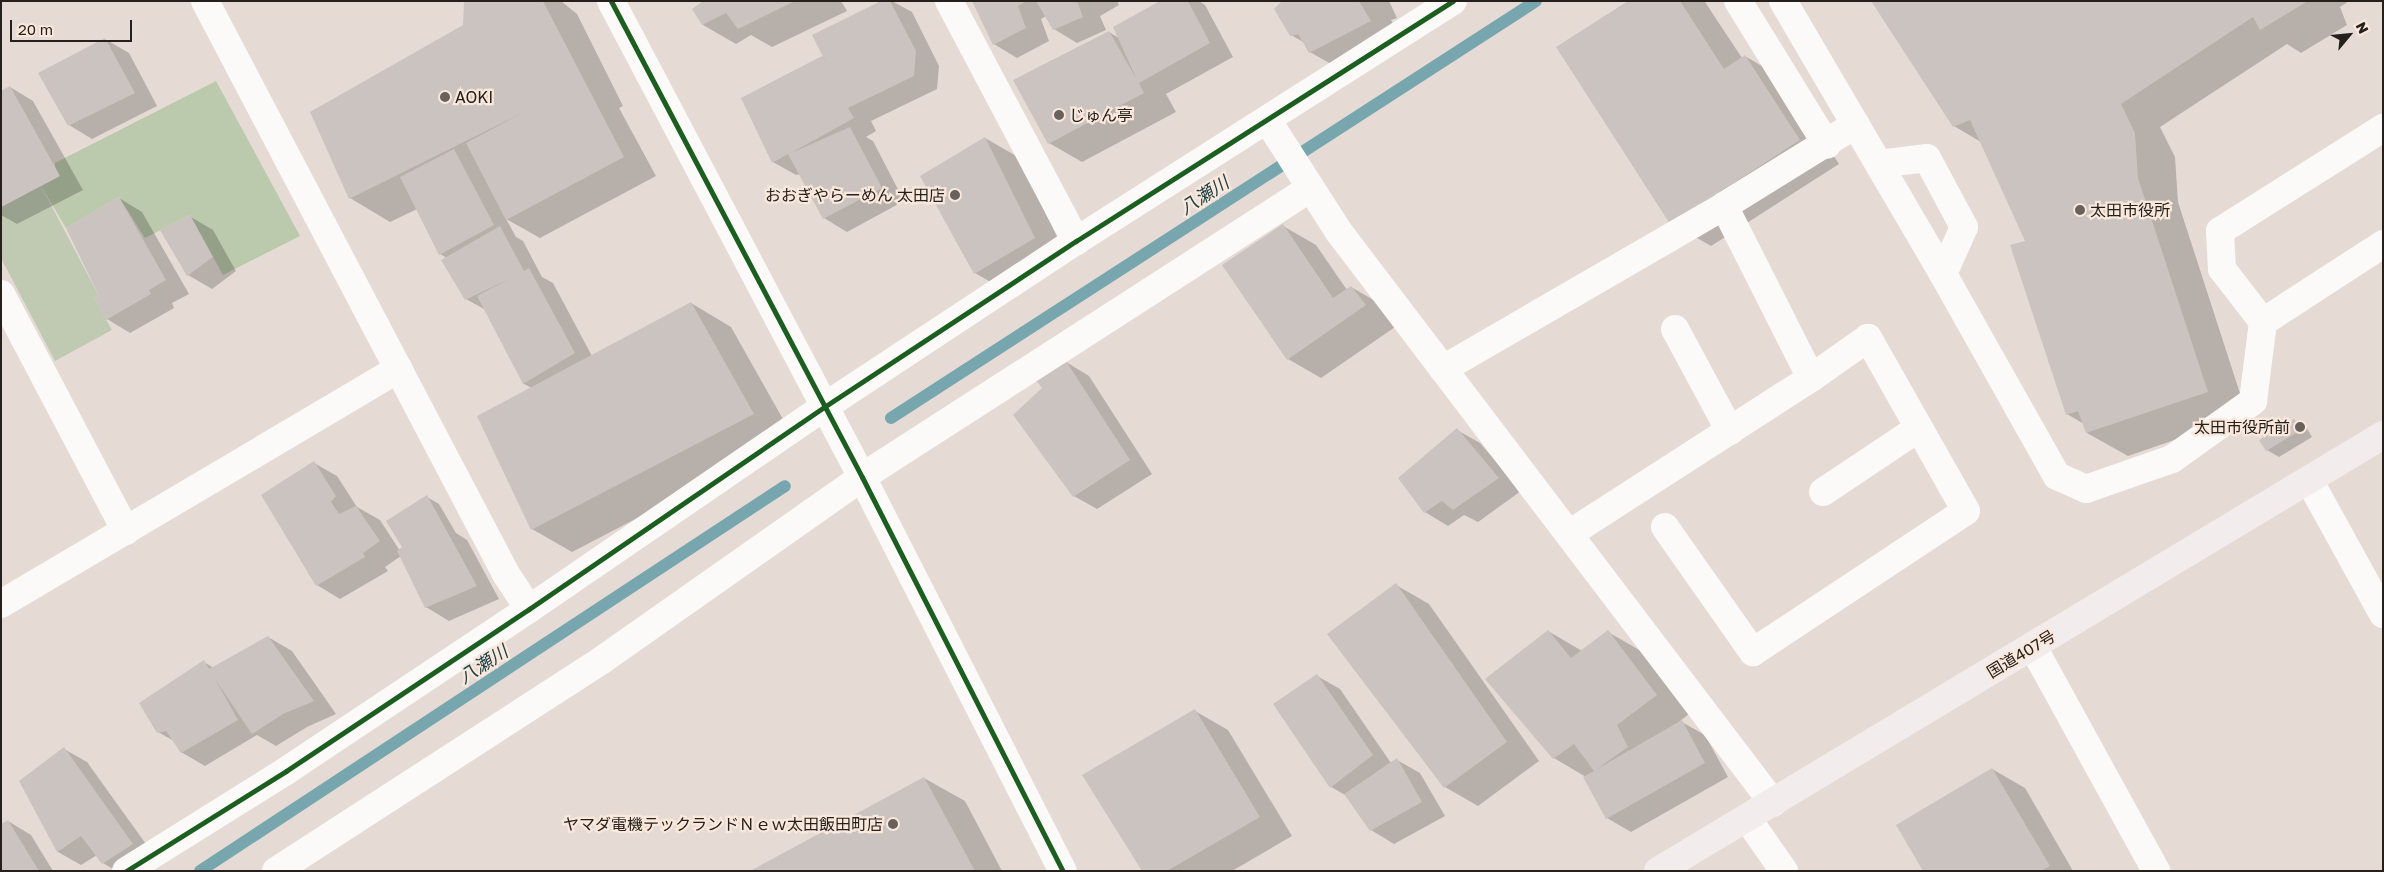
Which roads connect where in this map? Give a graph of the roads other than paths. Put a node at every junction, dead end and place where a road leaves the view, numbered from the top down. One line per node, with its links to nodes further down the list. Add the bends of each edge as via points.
1 (205, 1): 20 (street)
2 (611, 1): 23 (street)
3 (949, 1): 14 (street)
4 (1454, 1): 8 (street)
5 (1738, 1): 10 (street)
6 (1782, 1): 7 (street)
7 (1856, 124): 10 (street); 11 (street)
8 (1273, 128): 12 (street); 14 (street)
9 (2383, 128): 18 (street, via 2220,231 2222,269)
10 (1827, 144): 13 (street)
11 (1879, 164): 16 (street); 16 (street, via 1927,158 1964,227)
12 (1308, 186): 21 (street); 27 (street)
13 (1724, 206): 21 (street); 22 (street)
14 (1076, 241): 23 (street)
15 (2383, 244): 18 (street)
16 (1943, 274): 18 (street, via 2056,476 2086,489 2172,459 2253,401)
17 (1, 294): 31 (street)
18 (2263, 322)
19 (1675, 329): 25 (street)
20 (399, 369): 31 (street); 34 (street, via 506,574)
21 (1443, 369): 32 (street)
22 (1811, 378): 24 (street, via 1868,338); 25 (street)
23 (824, 407): 27 (street); 34 (street)
24 (1919, 428): 29 (street); 30 (street, via 1966,511 1753,652)
25 (1730, 430): 32 (street)
26 (2383, 436): 28 (highway, 国道407号)
27 (862, 477): 40 (street, via 602,660); 41 (street)
28 (2309, 480): 35 (street); 36 (highway, 国道407号)
29 (1823, 492)
30 (1665, 527)
31 (126, 531): 33 (street)
32 (1569, 534): 37 (street)
33 (1, 604)
34 (529, 609): 39 (street, via 286,771)
35 (2383, 614)
36 (2033, 647): 37 (highway, 国道407号); 44 (street)
37 (1773, 803): 38 (highway, 国道407号)
38 (1747, 818): 42 (highway, 国道407号); 43 (street)
39 (126, 871)
40 (276, 871)
41 (1063, 871)
42 (1658, 871)
43 (1784, 871)
44 (2156, 871)

